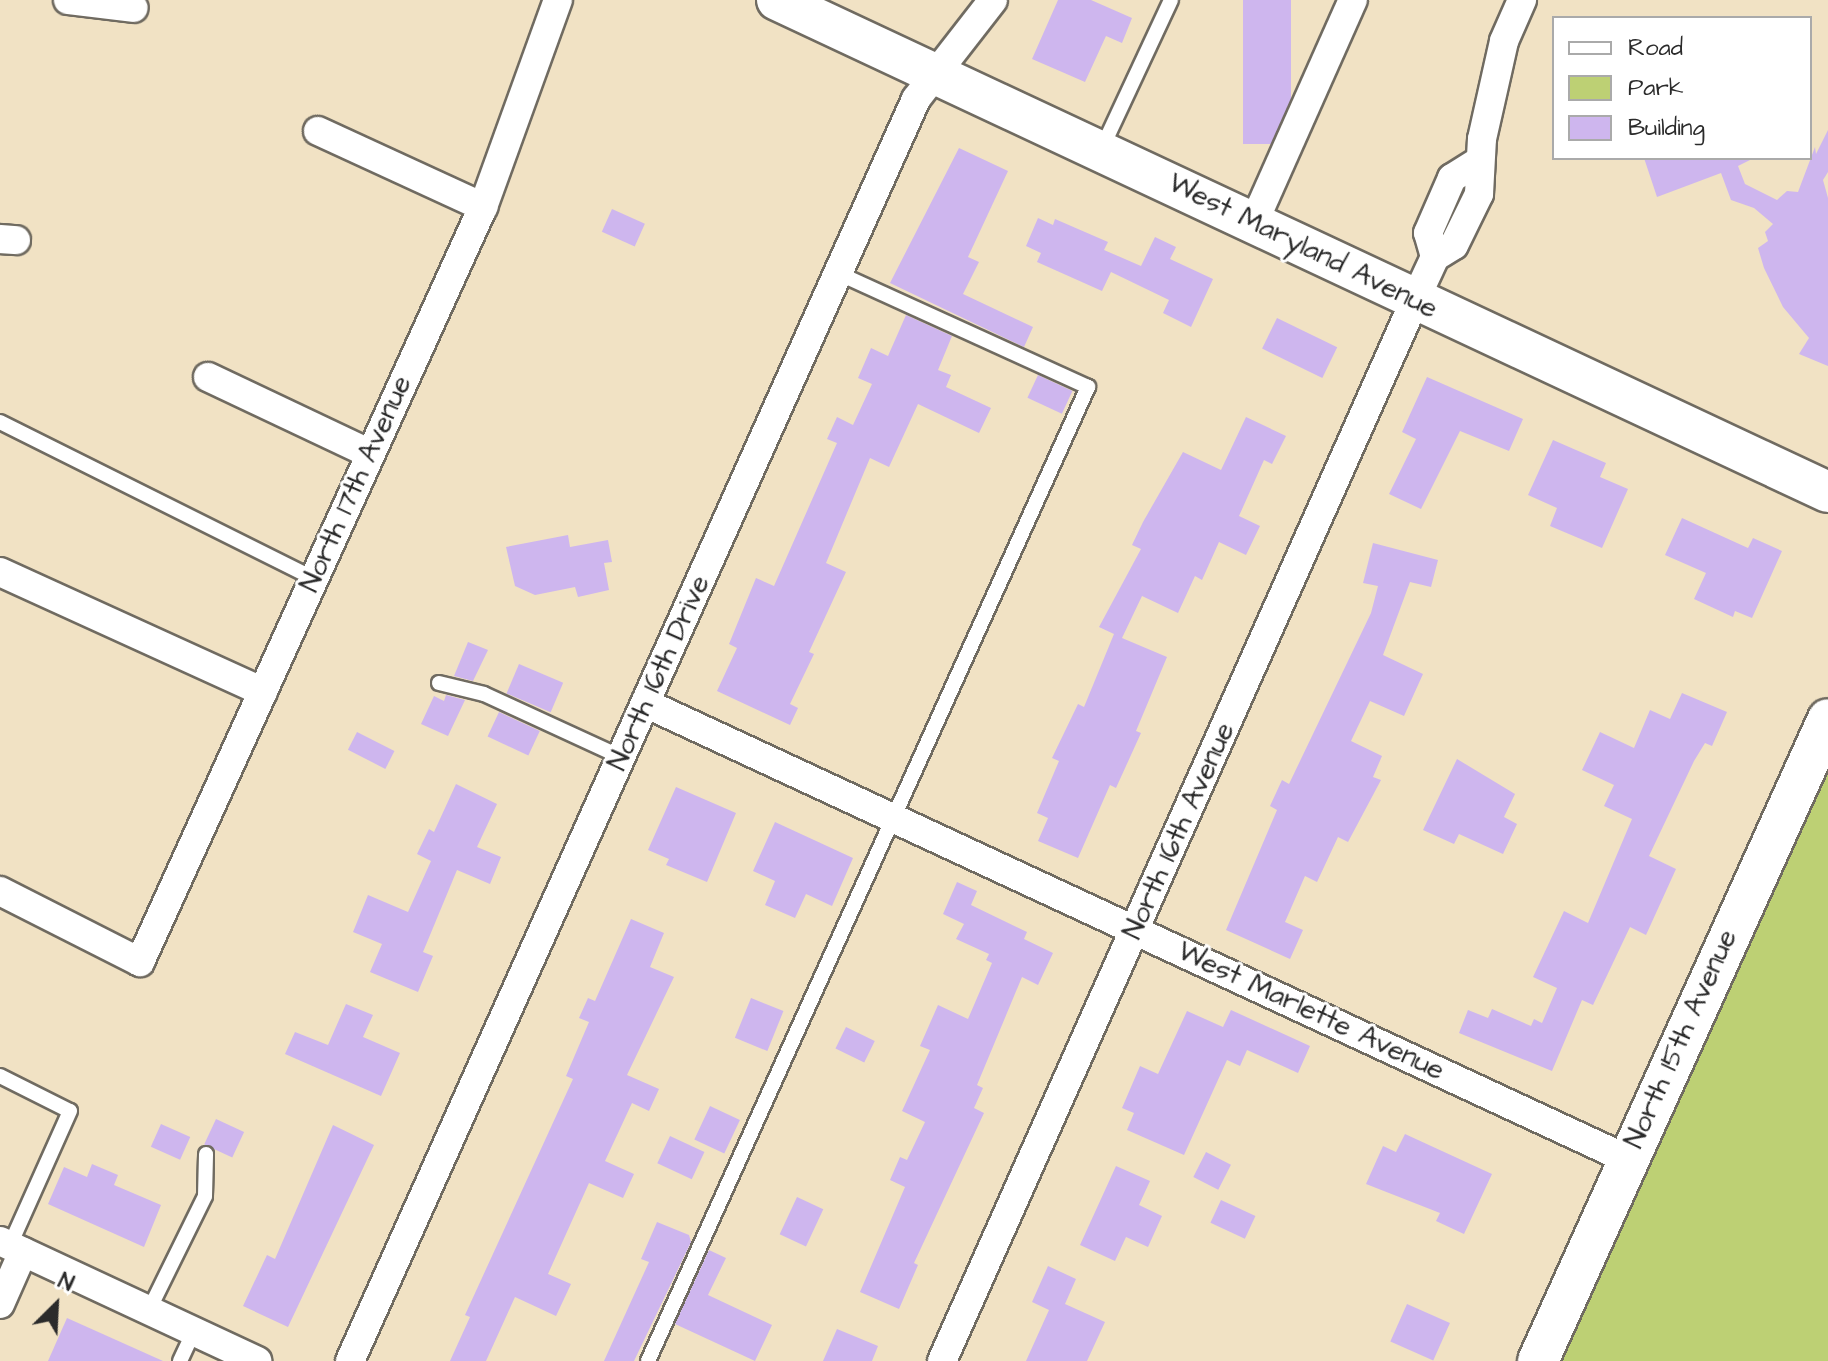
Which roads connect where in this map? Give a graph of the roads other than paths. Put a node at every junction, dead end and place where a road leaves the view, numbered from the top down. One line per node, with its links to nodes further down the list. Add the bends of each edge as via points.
1 (68, 0): 8 (street)
2 (558, 0): 14 (street, North 17th Avenue)
3 (777, 0): 9 (street, West Maryland Avenue)
4 (993, 0): 9 (street, North 16th Drive)
5 (1171, 0): 11 (lane)
6 (1353, 0): 16 (street)
7 (1522, 0): 12 (street, via 1504,41)
8 (134, 8)
9 (936, 73): 11 (street, West Maryland Avenue); 18 (street, North 16th Drive, via 916,99)
10 (318, 131): 14 (street)
11 (1101, 149): 16 (street, West Maryland Avenue)
12 (1478, 162): 13 (street, via 1452,178); 15 (street, via 1479,194)
13 (1441, 204): 15 (street); 17 (street, via 1428,233)
14 (483, 207): 22 (street, North 17th Avenue)
15 (1468, 216): 17 (street, via 1454,245)
16 (1254, 222): 19 (street, West Maryland Avenue)
17 (1435, 257): 19 (street, North 16th Avenue)
18 (838, 273): 28 (street, North 16th Drive); 31 (lane, via 1088,387)
19 (1415, 300): 23 (street, West Maryland Avenue); 33 (street, North 16th Avenue)
20 (208, 377): 22 (street)
21 (0, 422): 25 (lane)
22 (369, 453): 25 (street, North 17th Avenue)
23 (1828, 492)
24 (0, 572): 27 (street)
25 (313, 578): 27 (street, North 17th Avenue)
26 (439, 683): 30 (lane, via 484,694)
27 (263, 692): 32 (street, North 17th Avenue, via 140,962)
28 (645, 703): 30 (street, North 16th Drive); 31 (street, West Marlette Avenue)
29 (1828, 719): 36 (street, North 15th Avenue)
30 (621, 757): 43 (street, North 16th Drive)
31 (894, 818): 33 (street, West Marlette Avenue); 44 (lane)
32 (0, 891)
33 (1134, 930): 36 (street, West Marlette Avenue); 45 (street, North 16th Avenue)
34 (0, 1076): 37 (lane, via 70,1111)
35 (206, 1154): 39 (lane, via 205,1196)
36 (1627, 1159): 46 (street, North 15th Avenue)
37 (11, 1246): 38 (street); 39 (street)
38 (0, 1304)
39 (149, 1310): 40 (street)
40 (194, 1331): 41 (lane); 42 (street)
41 (180, 1361)
42 (257, 1361)
43 (350, 1361)
44 (648, 1361)
45 (942, 1361)
46 (1538, 1361)

